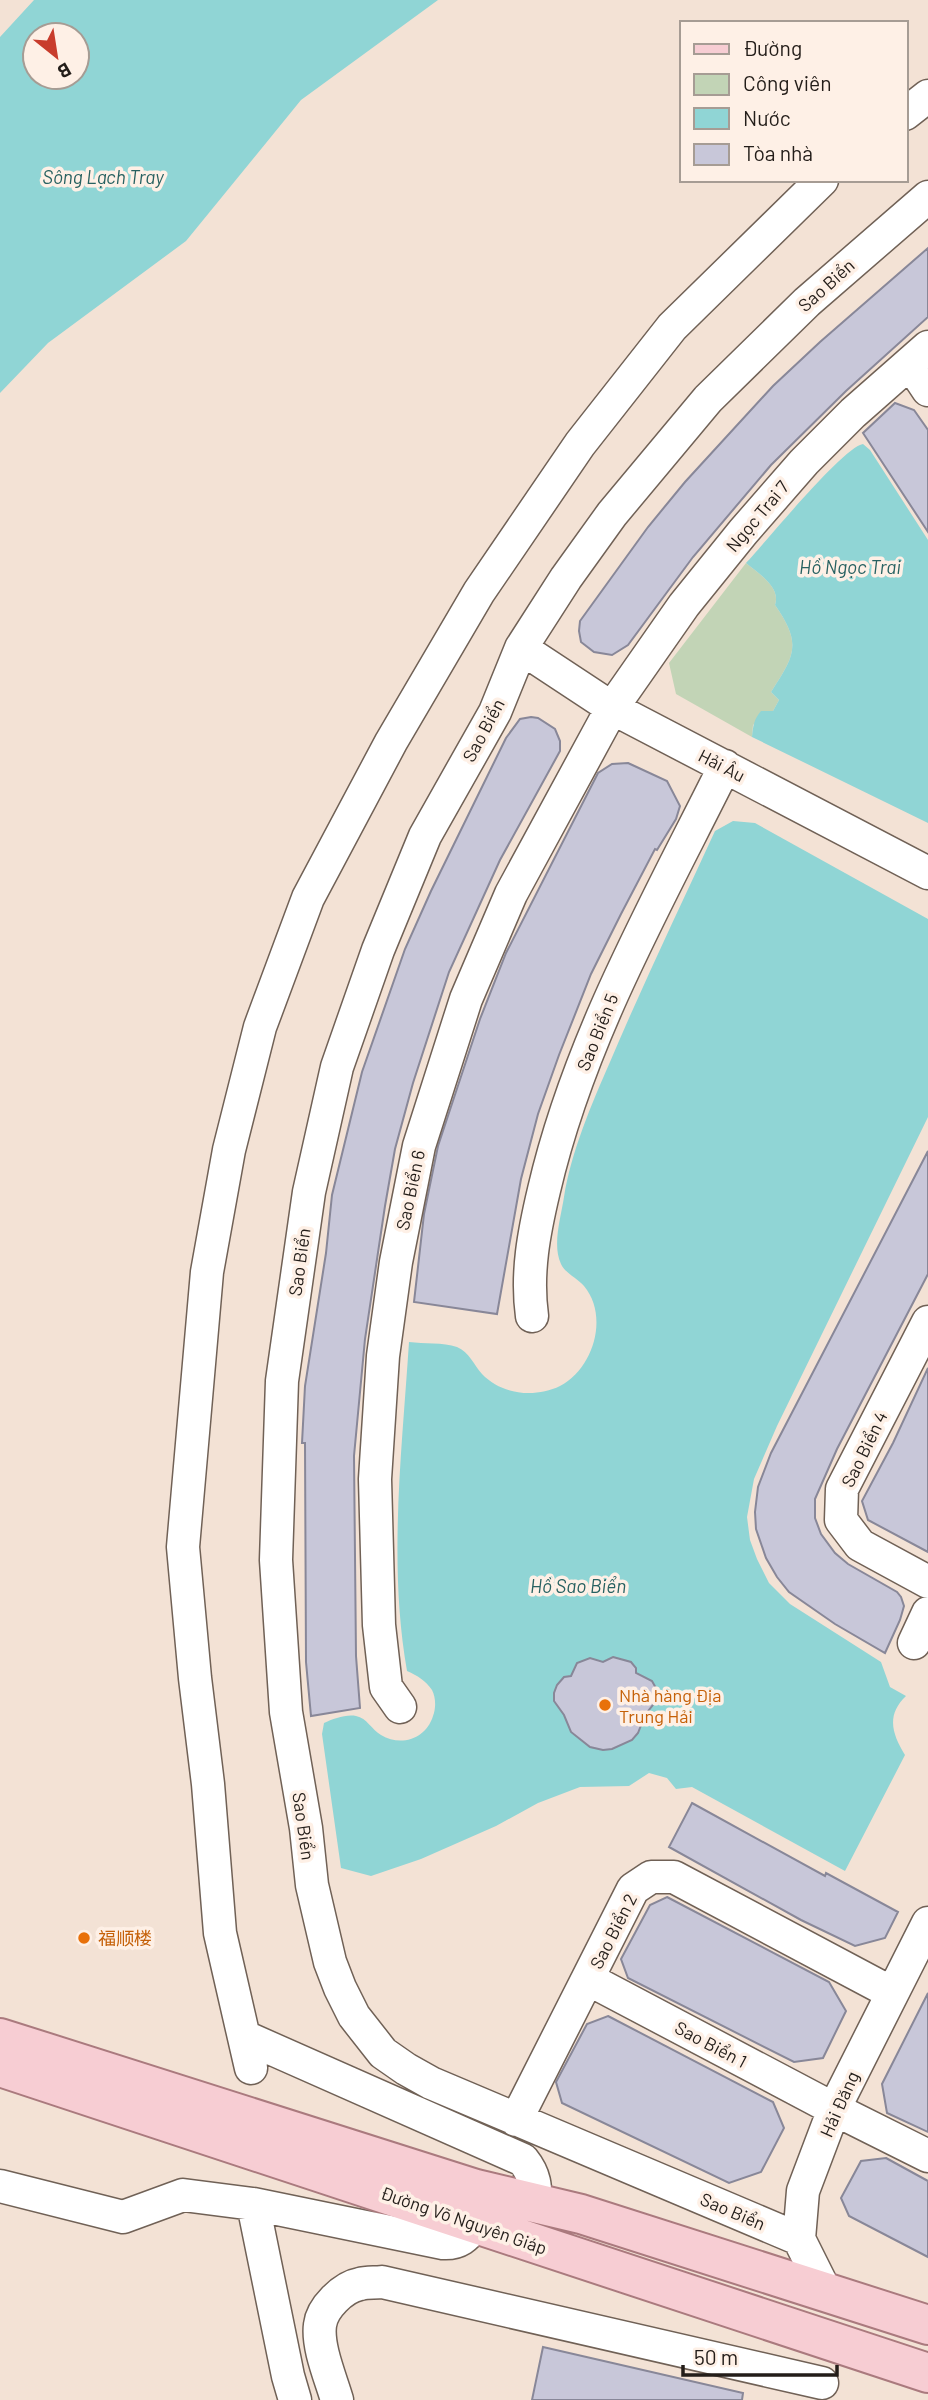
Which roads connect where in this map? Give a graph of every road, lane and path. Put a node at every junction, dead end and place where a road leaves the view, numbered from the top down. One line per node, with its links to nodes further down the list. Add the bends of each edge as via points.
1 (928, 96): 2 (street)
2 (907, 112)
3 (820, 182): 20 (street, via 672,327 580,444 479,592 391,742 308,898 260,1027 229,1150 207,1272 183,1547 220,1933)
4 (928, 197): 7 (street, Sao Biển, via 807,302 708,399 612,514)
5 (919, 355): 6 (street); 8 (street, Ngọc Trai 7, via 853,412 743,531)
6 (928, 390)
7 (521, 648): 8 (street, Hải Âu); 25 (street, Sao Biển, via 495,712 425,836 337,1067 309,1192 282,1381 276,1560 286,1712 314,1896 340,1988 354,2016 383,2053 431,2083)
8 (612, 708): 9 (street, Hải Âu); 16 (street, Sao Biển 6, via 511,894 466,999 419,1146 387,1330 375,1479 383,1671)
9 (725, 766): 10 (street, Hải Âu); 11 (street, Sao Biển 5, via 615,987 567,1107 530,1264)
10 (928, 873)
11 (532, 1316)
12 (928, 1322): 13 (street, Sao Biển 4, via 842,1489 841,1520 860,1545)
13 (928, 1582)
14 (928, 1613): 15 (street)
15 (914, 1643)
16 (400, 1707)
17 (928, 1923): 19 (street, Hải Đăng)
18 (588, 1979): 19 (street, Sao Biển 2, via 633,1889 651,1877 674,1877); 24 (street, Sao Biển 1); 25 (street, Sao Biển 2)
19 (892, 1993): 24 (street, Hải Đăng)
20 (245, 2037): 23 (street); 29 (street, via 523,2160 536,2185)
21 (0, 2038): 30 (main road, Đường Võ Nguyên Giáp)
22 (0, 2067): 30 (main road, Đường Võ Nguyên Giáp)
23 (251, 2068)
24 (834, 2109): 26 (street, Sao Biển 1); 31 (street, Hải Đăng, via 803,2191)
25 (516, 2120): 31 (street, Sao Biển)
26 (928, 2156)
27 (0, 2186): 28 (street, via 123,2217 183,2194)
28 (253, 2204): 30 (street, via 454,2244 466,2237); 37 (street)
29 (535, 2204): 30 (main road, Đường Võ Nguyên Giáp); 32 (main road, Đường Võ Nguyên Giáp, via 581,2214)
30 (472, 2211): 34 (main road, Đường Võ Nguyên Giáp)
31 (799, 2239): 32 (street)
32 (825, 2291): 33 (main road, Đường Võ Nguyên Giáp); 34 (main road)
33 (928, 2325)
34 (828, 2340): 35 (main road, Đường Võ Nguyên Giáp); 36 (street)
35 (928, 2373)
36 (820, 2392): 38 (street, via 382,2283 358,2284 340,2293 325,2312 320,2325 323,2353)
37 (295, 2400)
38 (337, 2400)

